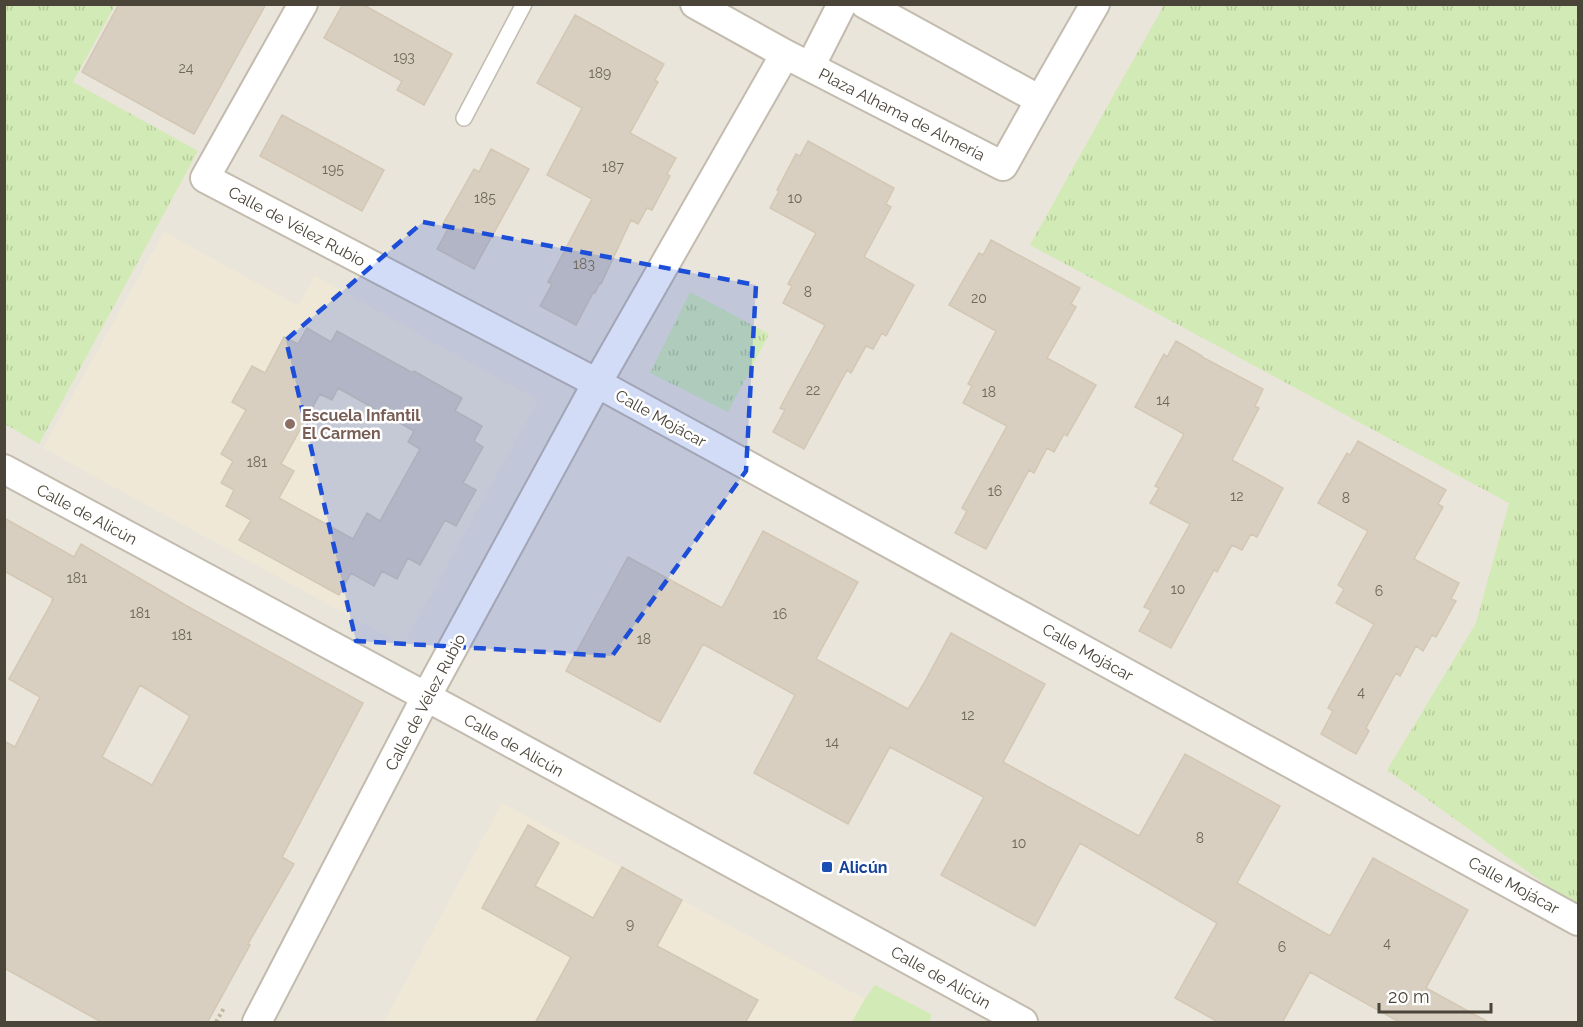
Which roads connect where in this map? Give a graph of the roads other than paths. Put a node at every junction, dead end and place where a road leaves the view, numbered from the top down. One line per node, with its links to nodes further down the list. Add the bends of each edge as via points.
1 (303, 4): 11 (street, Calle de Vélez Rubio, via 206,178)
2 (524, 4): 10 (lane)
3 (695, 4): 7 (street)
4 (842, 4): 8 (street, Plaza Alhama de Almería)
5 (865, 4): 9 (street)
6 (1095, 4): 9 (street)
7 (785, 54): 8 (street); 11 (street, Calle de Vélez Rubio)
8 (810, 67): 9 (street, Plaza Alhama de Almería, via 1003,166)
9 (1040, 100)
10 (464, 118)
11 (597, 383): 13 (street, Calle de Vélez Rubio); 14 (street, Calle Mojácar)
12 (4, 469): 13 (street, Calle de Alicún)
13 (426, 697): 15 (street, Calle de Vélez Rubio); 16 (street, Calle de Alicún)
14 (1578, 921)
15 (257, 1023)
16 (1023, 1023)

